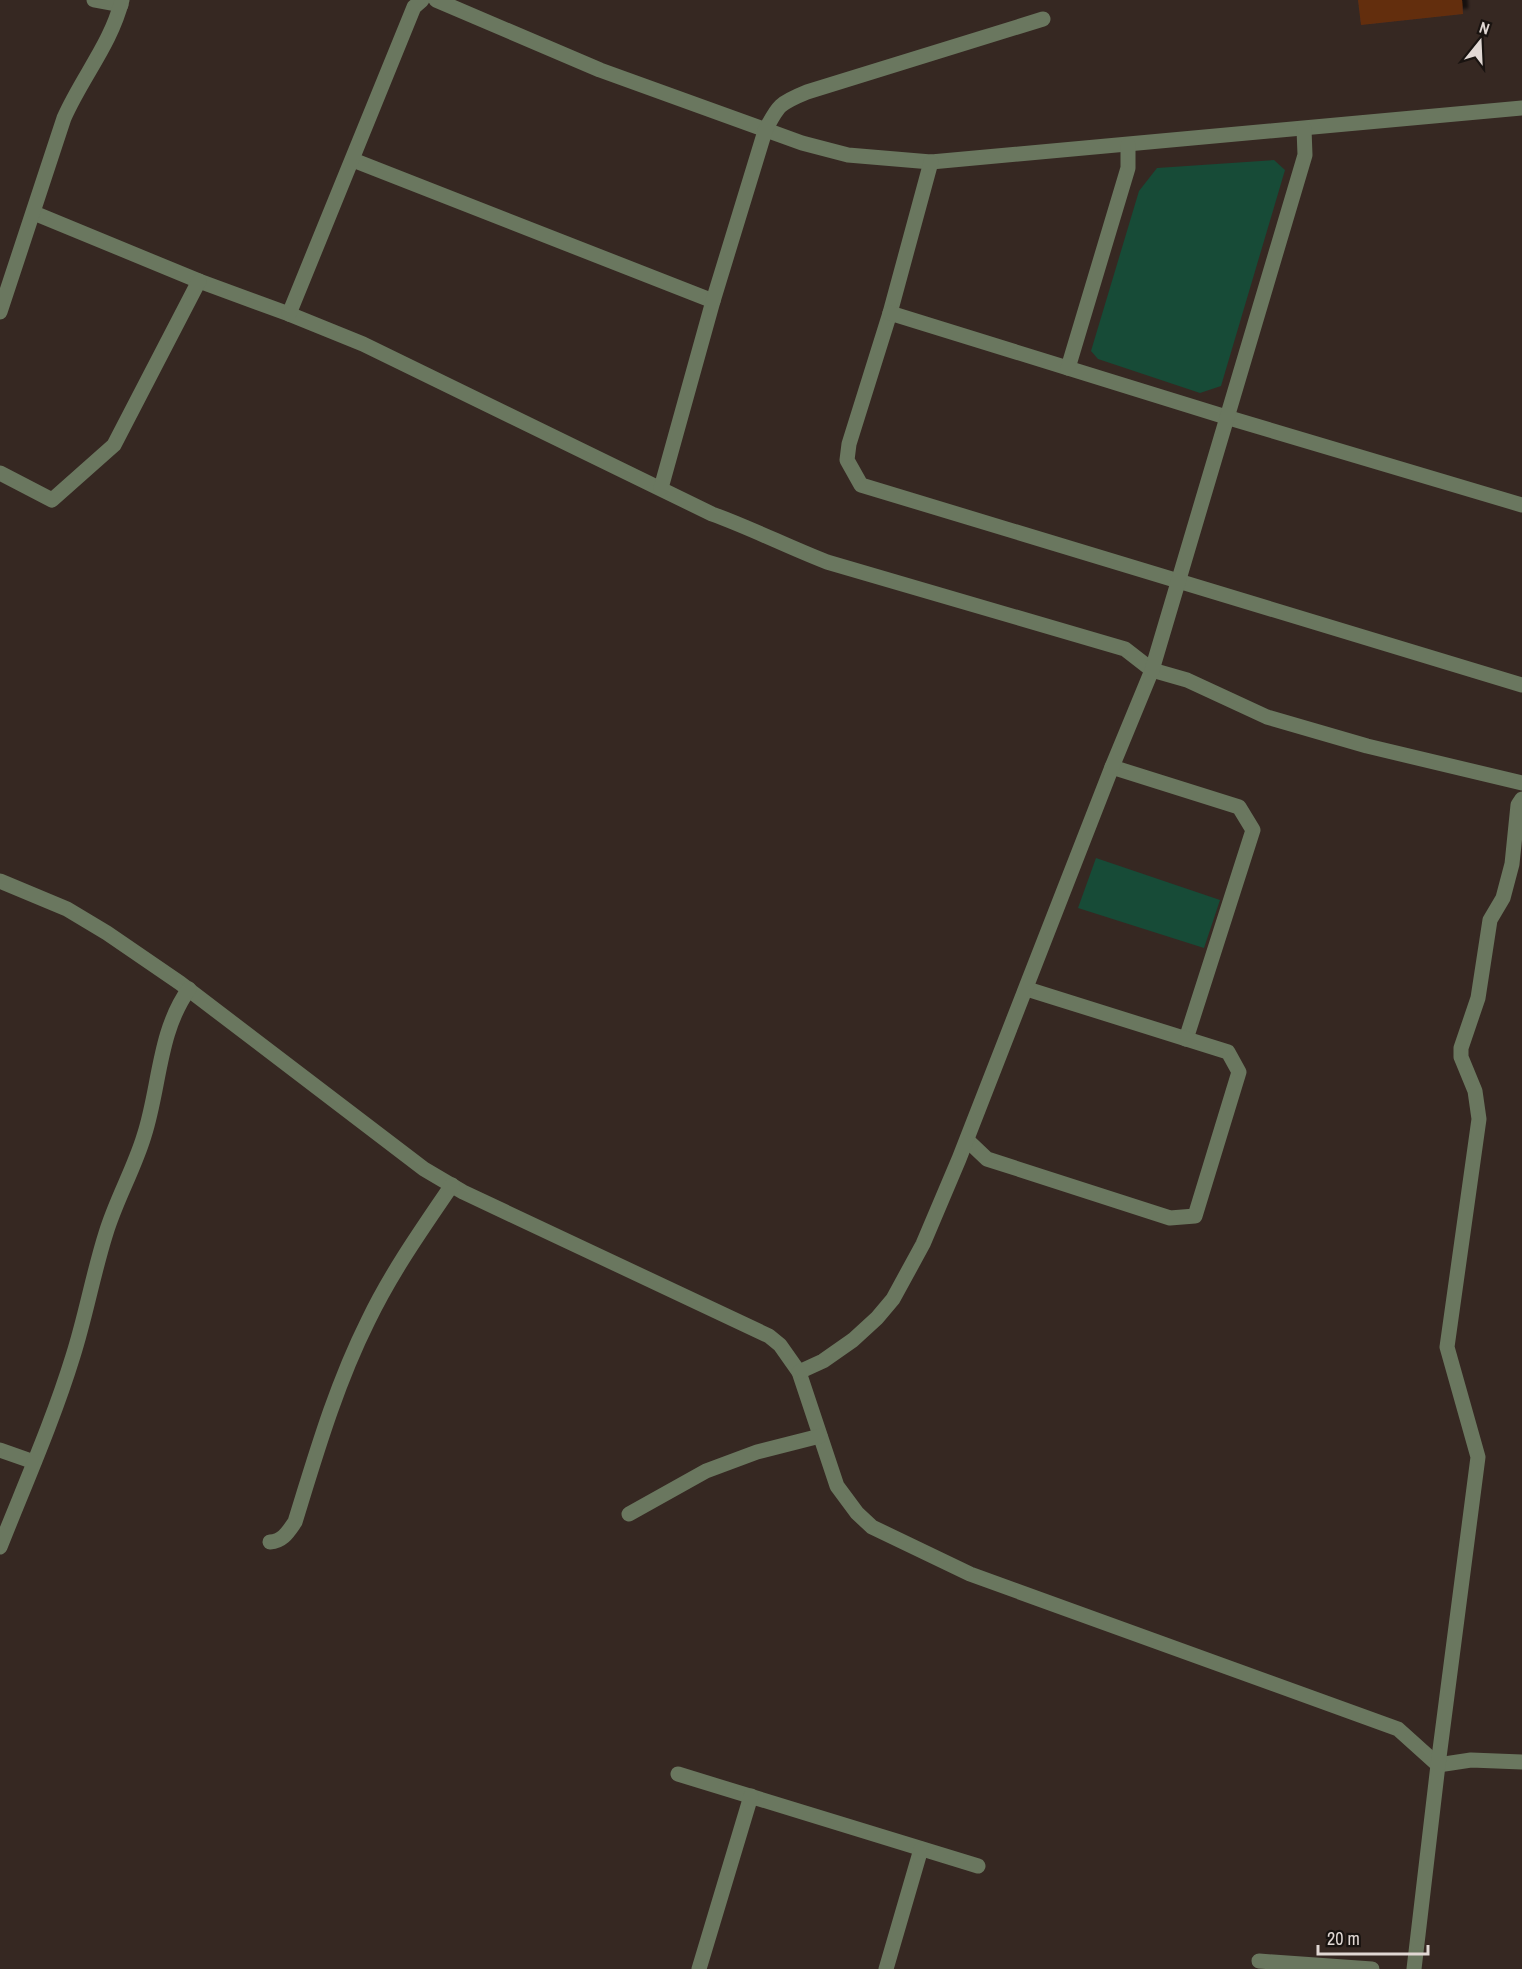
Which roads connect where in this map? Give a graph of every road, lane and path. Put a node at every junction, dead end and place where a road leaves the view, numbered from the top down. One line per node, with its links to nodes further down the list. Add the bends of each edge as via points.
1 (94, 0): 4 (street)
2 (422, 0): 11 (street, via 414,7)
3 (436, 0): 5 (street)
4 (122, 2): 13 (street, via 99,58 64,118)
5 (453, 3): 9 (street, via 600,70)
6 (1043, 19): 9 (street, via 807,92 776,109)
7 (1522, 108): 8 (street)
8 (1305, 129): 10 (street); 20 (street, via 1305,155)
9 (765, 131): 12 (street, via 830,152); 15 (street)
10 (1128, 145): 12 (street); 19 (street, via 1128,168)
11 (353, 160): 15 (street); 18 (street)
12 (931, 162): 17 (street)
13 (34, 213): 14 (street); 16 (street)
14 (200, 281): 18 (street); 21 (street, via 114,445 52,500)
15 (713, 301): 22 (street)
16 (1, 308)
17 (890, 313): 19 (street); 24 (street, via 849,444 847,460 861,484)
18 (289, 314): 22 (street, via 363,344)
19 (1068, 368): 20 (street)
20 (1226, 417): 23 (street); 24 (street)
21 (0, 473)
22 (661, 488): 25 (street, via 827,562 1125,649)
23 (1522, 505)
24 (1177, 580): 25 (street); 26 (street)
25 (1152, 670): 27 (street); 28 (street, via 1187,680 1267,717 1367,746)
26 (1522, 685)
27 (1112, 767): 33 (street); 34 (street, via 1239,807 1253,830)
28 (1522, 783)
29 (1522, 799): 30 (street, via 1518,805)
30 (1517, 864): 45 (street, via 1490,920 1478,998 1461,1048 1461,1058 1475,1091 1479,1119 1447,1347 1478,1457)
31 (0, 881): 32 (street, via 77,915)
32 (189, 989): 36 (street, via 424,1169); 40 (street, via 176,1011 160,1060 146,1133 106,1232 72,1358)
33 (1027, 989): 34 (street); 35 (street)
34 (1186, 1039): 35 (street, via 1228,1052 1239,1072 1195,1216 1170,1218 987,1160)
35 (967, 1140): 37 (street, via 923,1244 893,1299 853,1340)
36 (452, 1185): 37 (street, via 769,1336); 42 (street, via 366,1323 328,1415 295,1522 287,1534)
37 (800, 1372): 38 (street)
38 (820, 1436): 41 (street, via 757,1452 706,1471); 45 (street, via 837,1486 872,1527 970,1574 1398,1729)
39 (0, 1450): 40 (street)
40 (34, 1462): 43 (street)
41 (629, 1514)
42 (270, 1542)
43 (0, 1547)
44 (1522, 1762): 45 (street, via 1472,1760)
45 (1438, 1765): 54 (street)
46 (678, 1774): 47 (street)
47 (751, 1796): 48 (street); 51 (street)
48 (921, 1849): 49 (street); 52 (street)
49 (978, 1866)
50 (1258, 1961): 53 (street)
51 (699, 1969)
52 (886, 1969)
53 (1372, 1969)
54 (1414, 1969)

